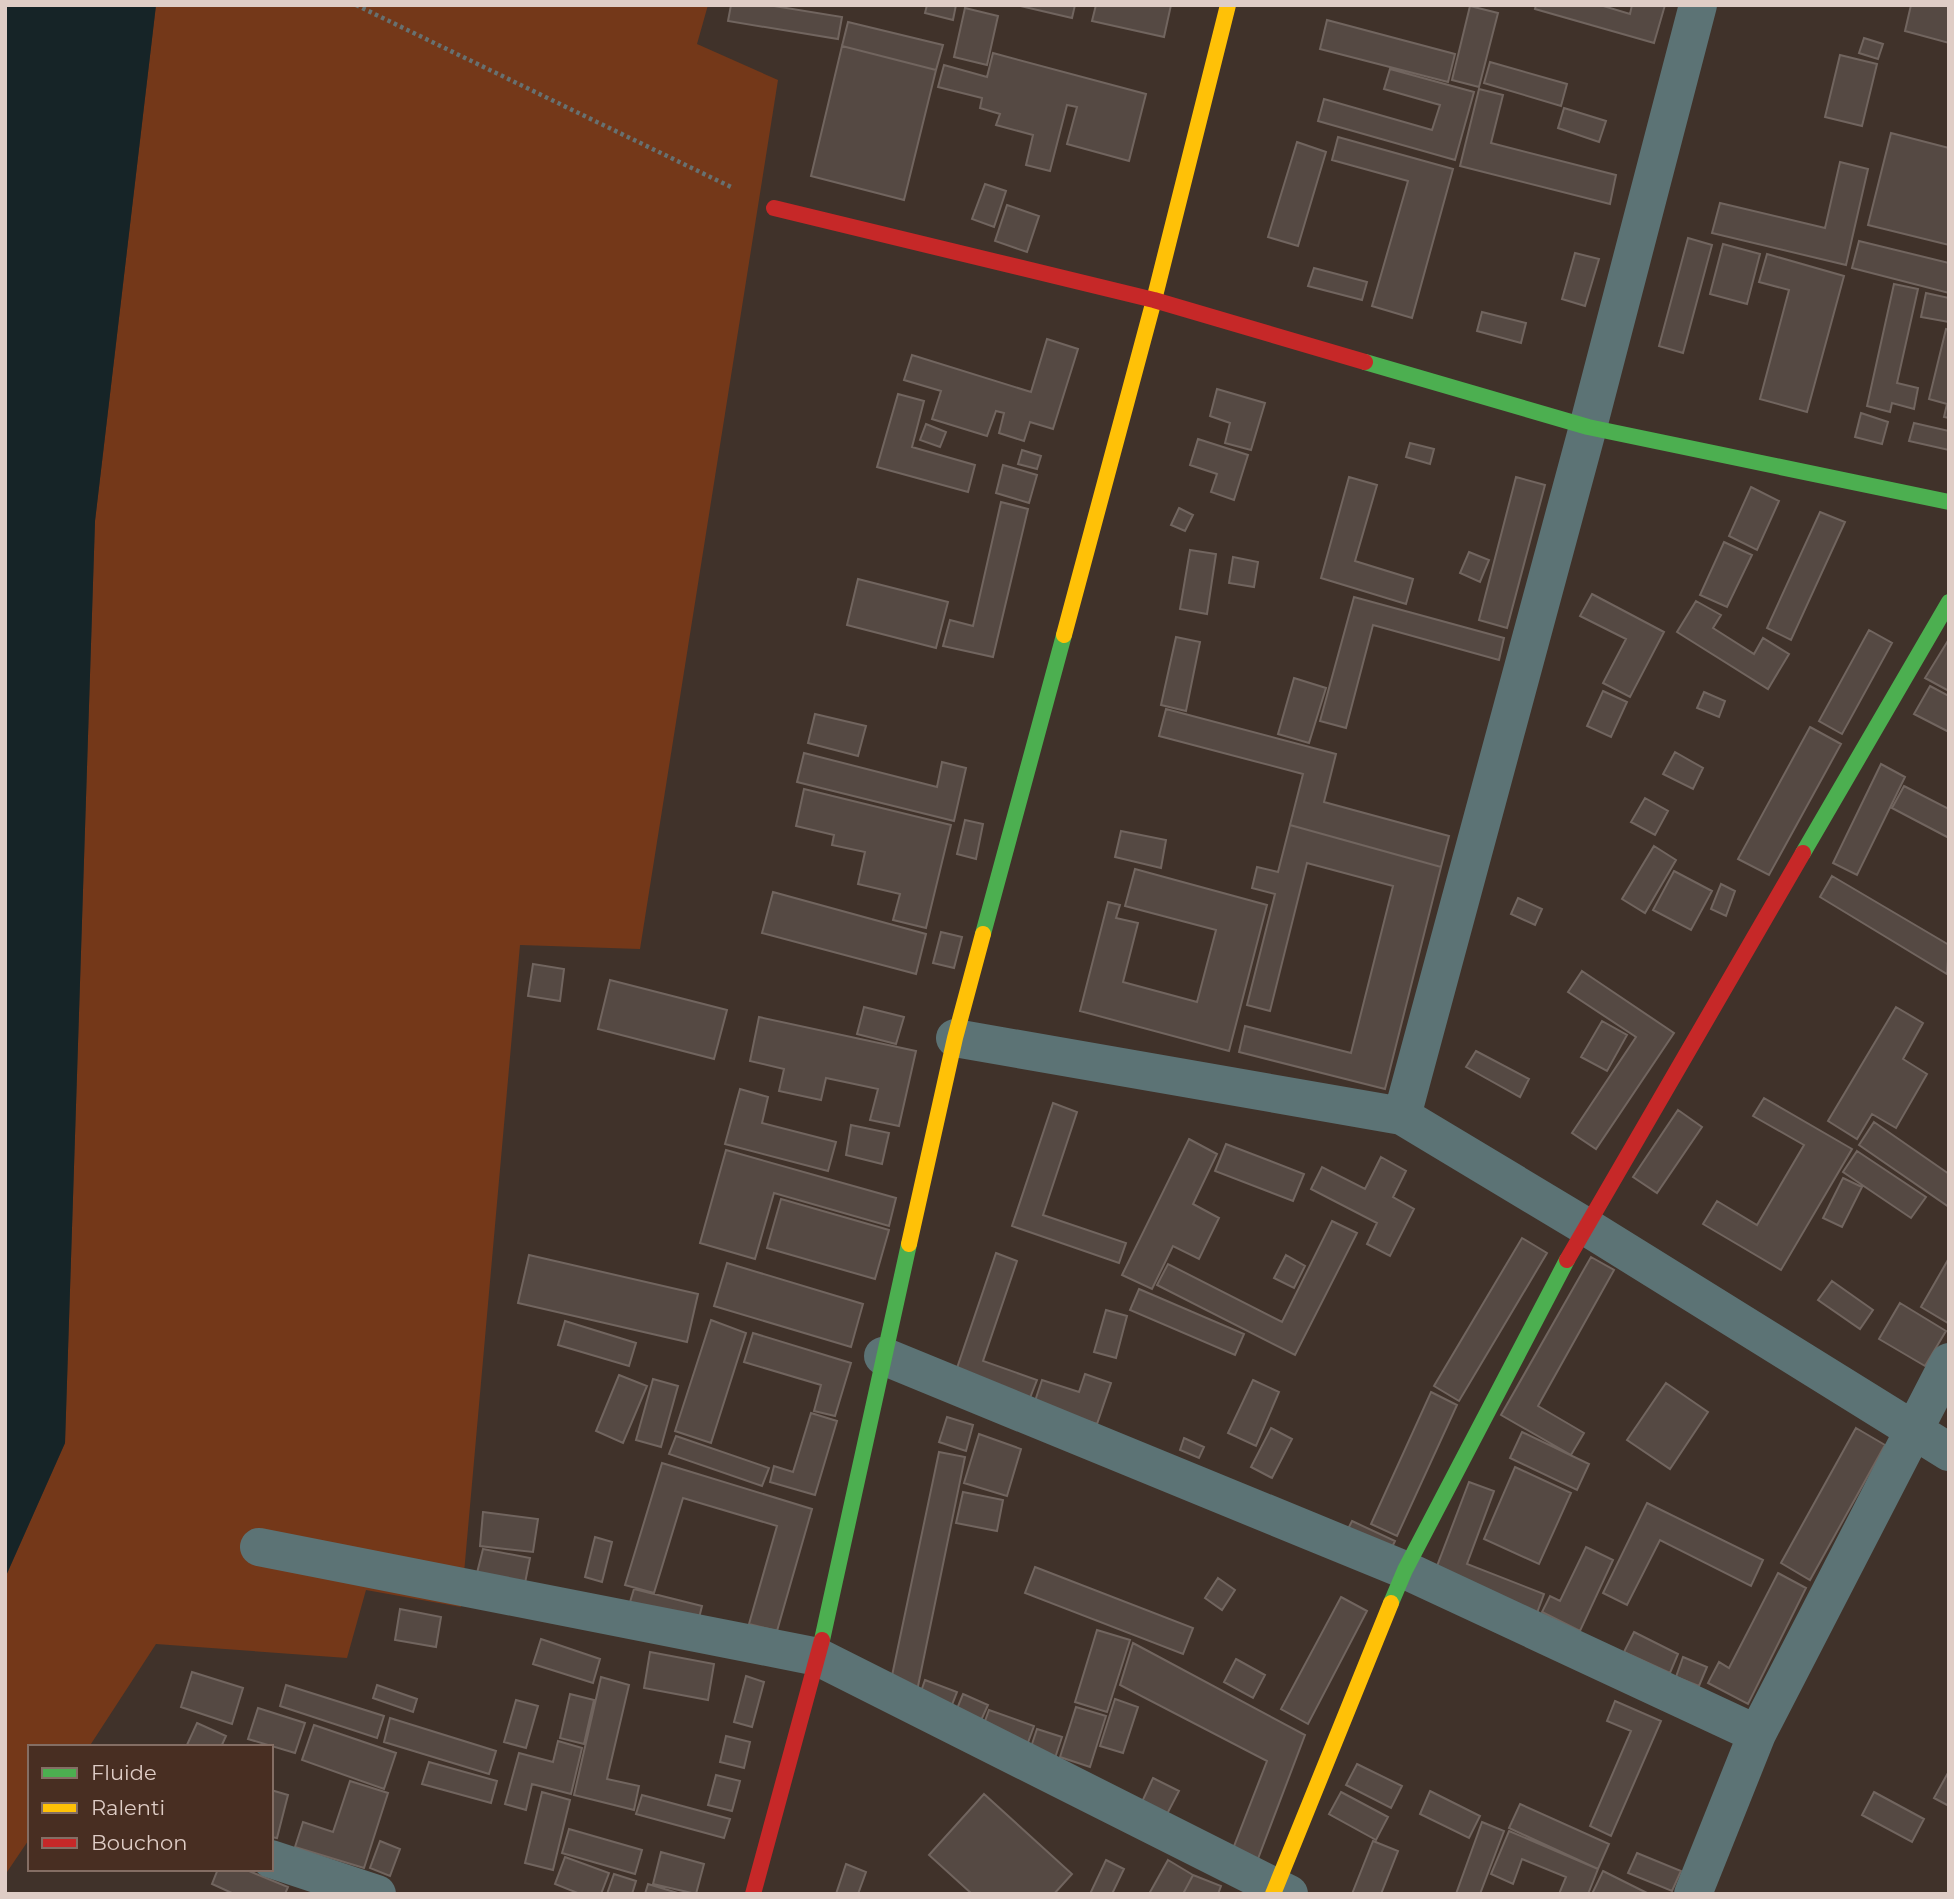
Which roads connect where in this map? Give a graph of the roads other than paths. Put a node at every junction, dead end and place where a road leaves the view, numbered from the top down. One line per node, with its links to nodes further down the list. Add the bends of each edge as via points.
1 (1228, 5): 4 (street)
2 (1698, 5): 5 (street)
3 (774, 208): 4 (street)
4 (1154, 300): 5 (street); 8 (street)
5 (1588, 427): 6 (street); 9 (street)
6 (1949, 502)
7 (1948, 607): 10 (street)
8 (955, 1038): 9 (street); 11 (street)
9 (1402, 1116): 10 (street)
10 (1585, 1226): 13 (street); 16 (street)
11 (883, 1356): 16 (street); 17 (street)
12 (1949, 1362): 13 (street)
13 (1912, 1430): 14 (street); 18 (street)
14 (1949, 1452)
15 (259, 1546): 17 (street)
16 (1405, 1570): 18 (street); 20 (street)
17 (818, 1657): 20 (street); 22 (street)
18 (1757, 1734): 23 (street)
19 (273, 1860): 21 (street)
20 (1279, 1891)
21 (377, 1894)
22 (753, 1894)
23 (1693, 1894)

